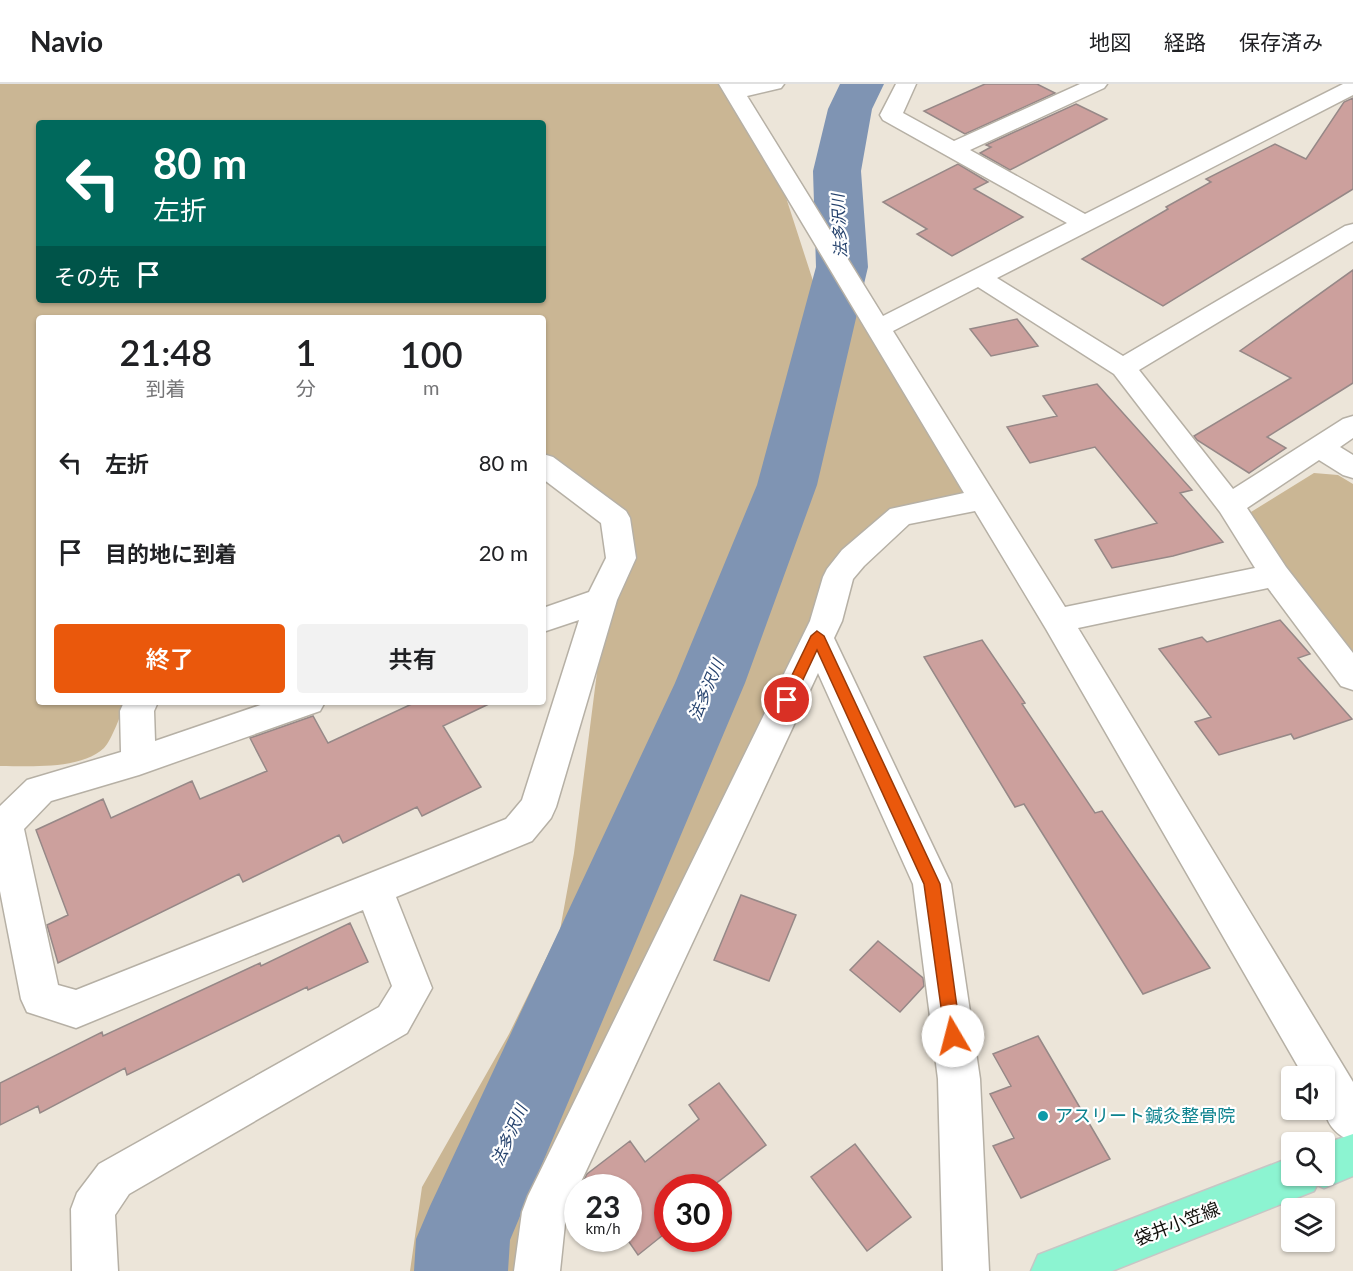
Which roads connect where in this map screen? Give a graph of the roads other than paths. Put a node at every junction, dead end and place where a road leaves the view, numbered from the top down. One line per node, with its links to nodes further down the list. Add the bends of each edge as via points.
1 (774, 84): 5 (street)
2 (906, 84): 6 (street, via 891,115)
3 (1097, 84): 6 (street)
4 (1353, 87): 7 (street)
5 (732, 88): 10 (street)
6 (952, 150): 7 (street)
7 (1084, 223): 9 (street)
8 (1353, 231): 11 (street)
9 (979, 277): 10 (street); 11 (street)
10 (879, 327): 16 (street)
11 (1123, 368): 17 (street)
12 (1353, 425): 13 (street)
13 (1319, 447): 15 (street); 17 (street)
14 (546, 466): 19 (street, via 615,518 621,558)
15 (1353, 468)
16 (983, 499): 21 (street); 22 (street, via 900,516 843,570)
17 (1230, 505): 18 (street)
18 (1275, 575): 21 (street); 23 (street)
19 (601, 600): 20 (street); 27 (street, via 538,807 519,830)
20 (546, 619)
21 (1057, 621): 28 (street)
22 (817, 636): 33 (street, via 544,1212); 34 (street, via 932,884 959,1079)
23 (1353, 677)
24 (140, 705): 26 (street)
25 (299, 705): 26 (street)
26 (139, 761): 27 (street, via 39,790 5,825 41,999 76,1009)
27 (374, 889): 32 (street, via 412,988 393,1020 114,1179 93,1209)
28 (1353, 1121)
29 (1353, 1155): 30 (main road)
30 (1335, 1162)
31 (1281, 1183): 35 (main road, 袋井小笠線)
32 (95, 1271)
33 (537, 1271)
34 (966, 1271)
35 (1054, 1271)

